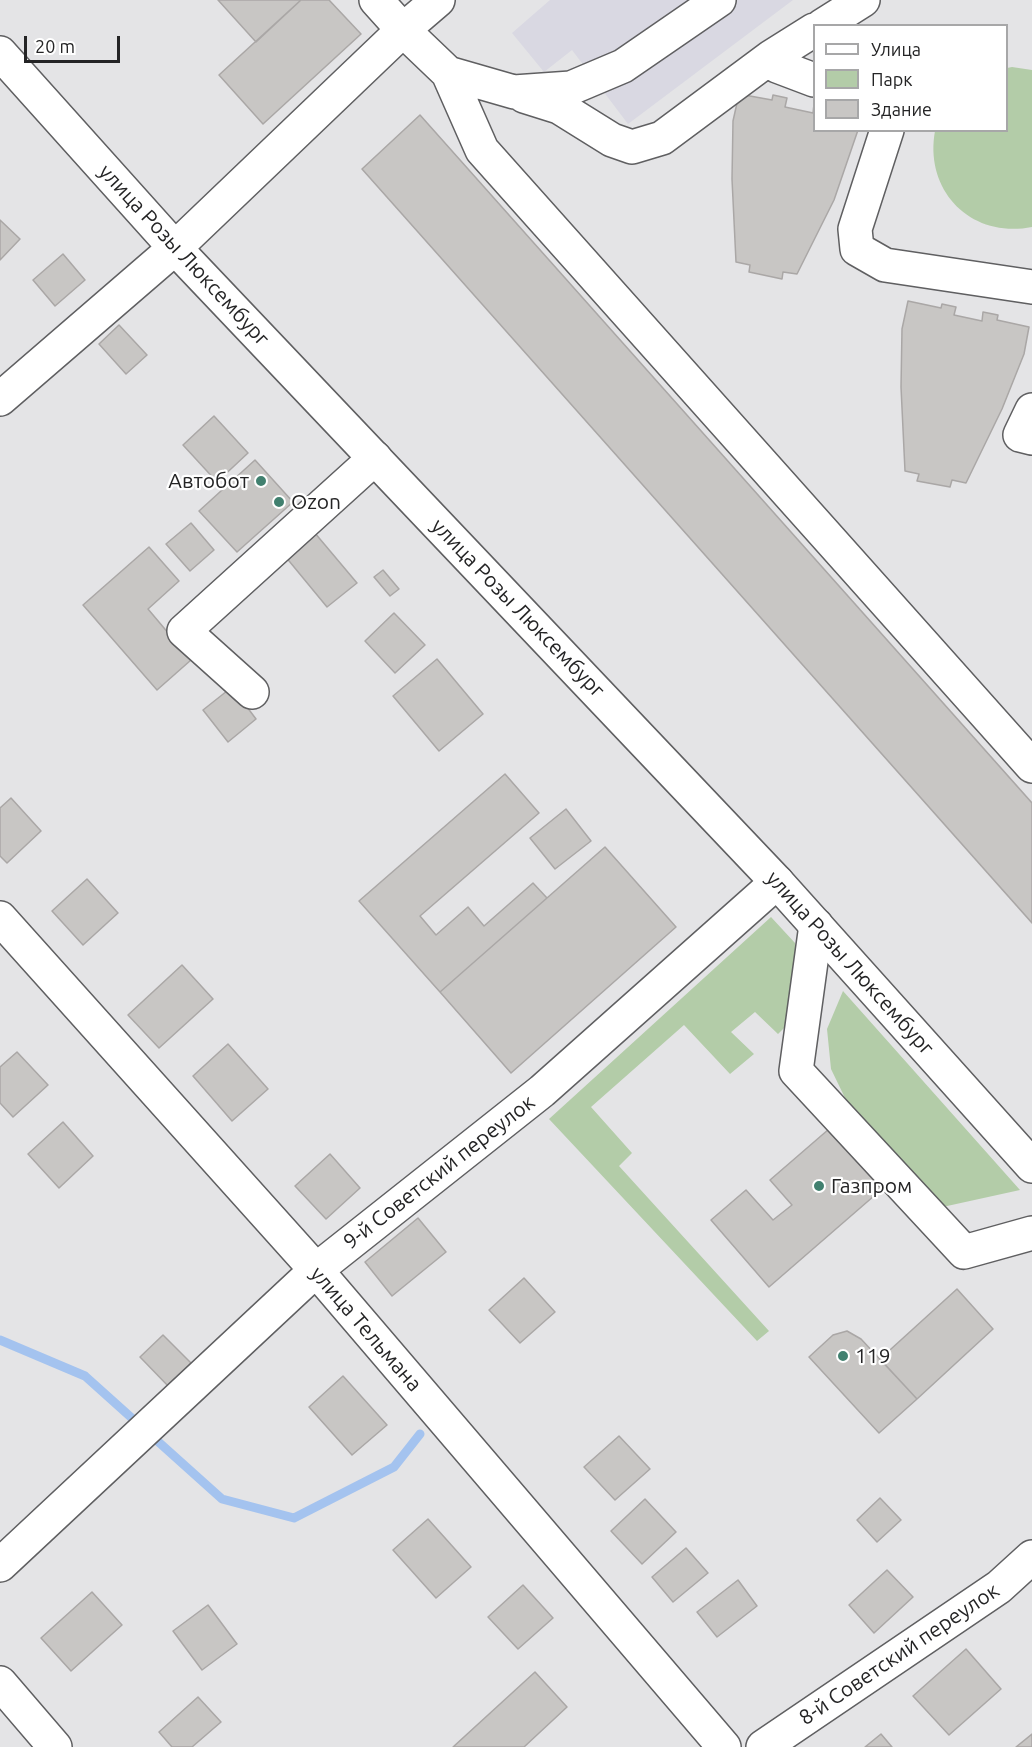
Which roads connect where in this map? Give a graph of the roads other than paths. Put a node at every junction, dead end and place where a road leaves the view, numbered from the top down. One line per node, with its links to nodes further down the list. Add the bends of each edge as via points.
1 (376, 0): 6 (street)
2 (438, 0): 6 (street)
3 (719, 0): 12 (street, via 623,66 571,88)
4 (863, 0): 5 (street)
5 (825, 24)
6 (403, 30): 10 (street); 14 (street)
7 (813, 31): 9 (street)
8 (0, 53): 14 (street, улица Розы Люксембург)
9 (771, 57): 11 (street, via 777,66); 12 (street, via 662,138 632,147 612,140 559,107)
10 (448, 73): 12 (street); 21 (street, via 482,150)
11 (813, 80)
12 (514, 92)
13 (886, 132): 15 (street, via 855,229 857,249 885,265)
14 (175, 248): 16 (street); 19 (street, улица Розы Люксембург)
15 (1032, 287)
16 (0, 399)
17 (1032, 410): 18 (street, via 1020,435)
18 (1032, 438)
19 (375, 458): 20 (street, via 184,631); 22 (street, улица Розы Люксембург)
20 (252, 692)
21 (1032, 766)
22 (777, 882): 24 (street, улица Розы Люксембург); 27 (street, 9-й Советский переулок, via 542,1091)
23 (0, 918): 27 (street, улица Тельмана)
24 (816, 924): 25 (street, улица Розы Люксембург); 26 (street, via 796,1071 964,1252)
25 (1032, 1166)
26 (1032, 1233)
27 (316, 1270): 29 (street, 9-й Советский переулок); 32 (street, улица Тельмана)
28 (1032, 1557): 33 (street, 8-й Советский переулок, via 999,1587)
29 (0, 1565)
30 (0, 1683): 31 (street)
31 (55, 1747)
32 (723, 1747)
33 (763, 1747)

